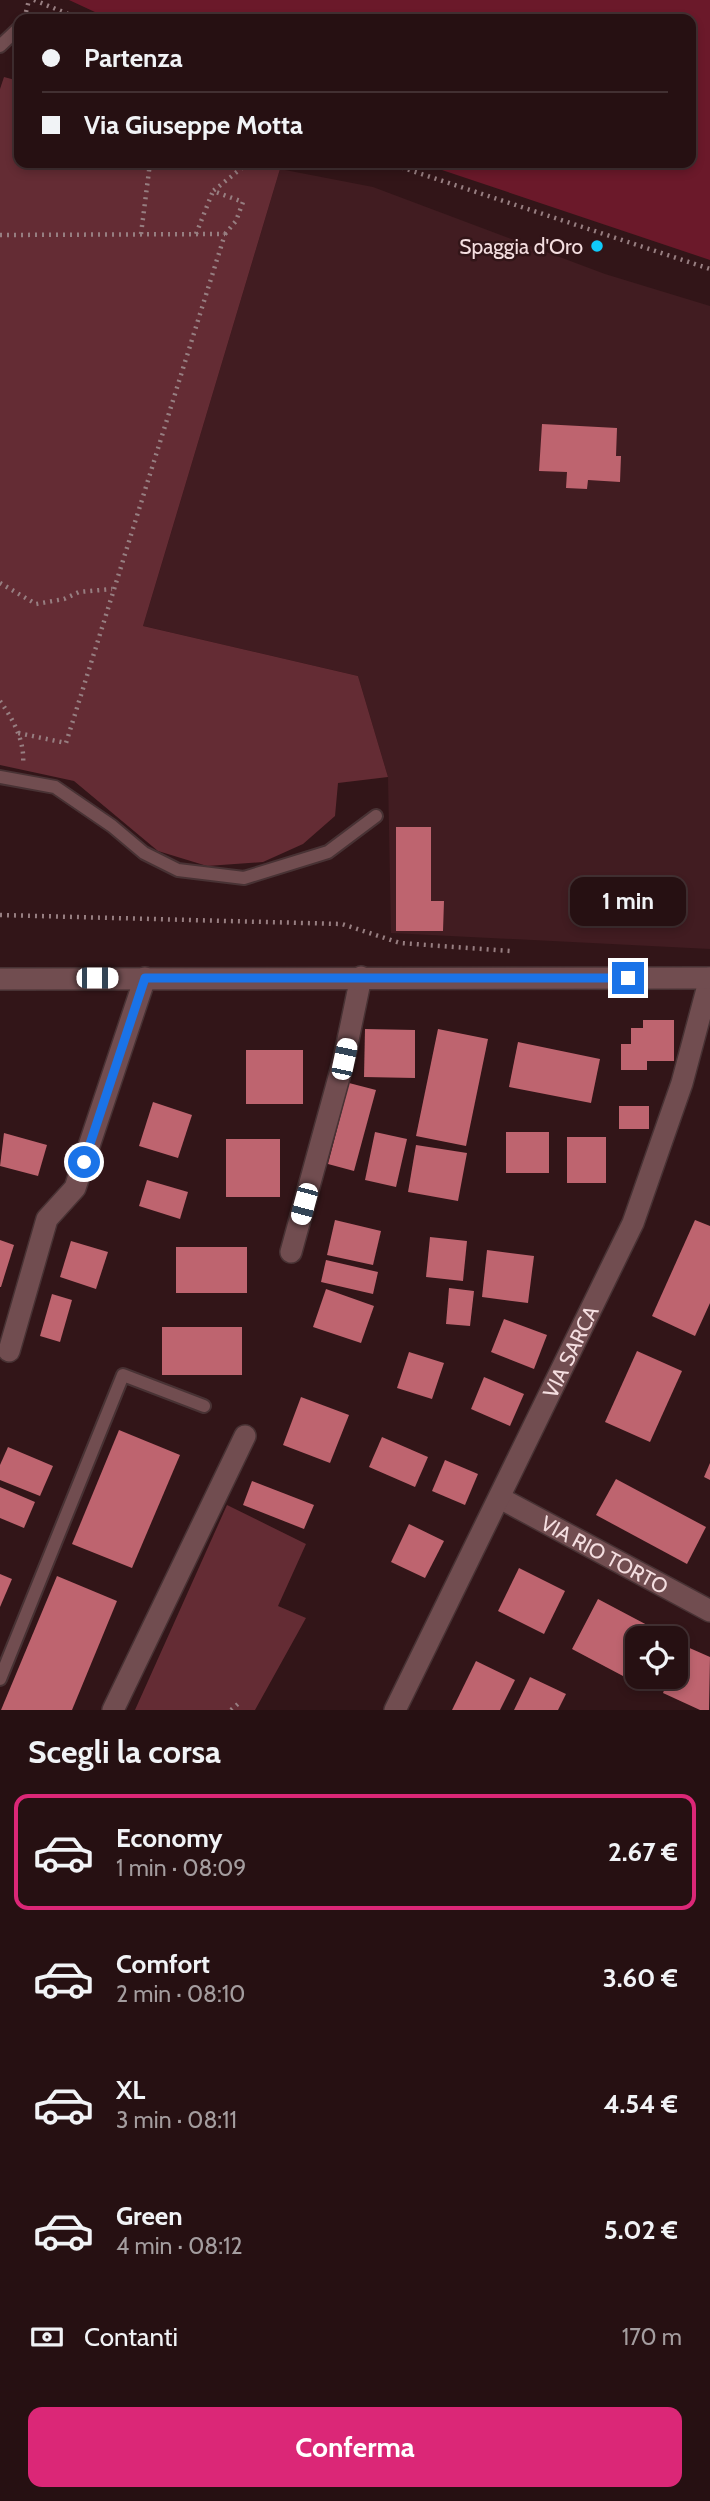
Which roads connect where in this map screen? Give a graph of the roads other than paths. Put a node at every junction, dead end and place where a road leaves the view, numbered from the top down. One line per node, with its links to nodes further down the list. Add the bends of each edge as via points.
1 (14, 33): 2 (lane)
2 (0, 47)
3 (0, 778): 4 (lane, via 55,788 145,853 178,870 244,878 328,852)
4 (376, 816)
5 (361, 977): 6 (street); 7 (street); 9 (street, via 344,1059)
6 (145, 978): 8 (street); 10 (street, via 75,1188 47,1219)
7 (710, 978): 13 (street, VIA SARCA, via 682,1083 633,1223)
8 (0, 979)
9 (291, 1252)
10 (9, 1351)
11 (204, 1406): 15 (lane, via 123,1375)
12 (244, 1436): 16 (street)
13 (500, 1498): 14 (street, VIA RIO TORTO); 17 (street, VIA SARCA)
14 (710, 1611)
15 (0, 1679)
16 (113, 1710)
17 (395, 1710)

